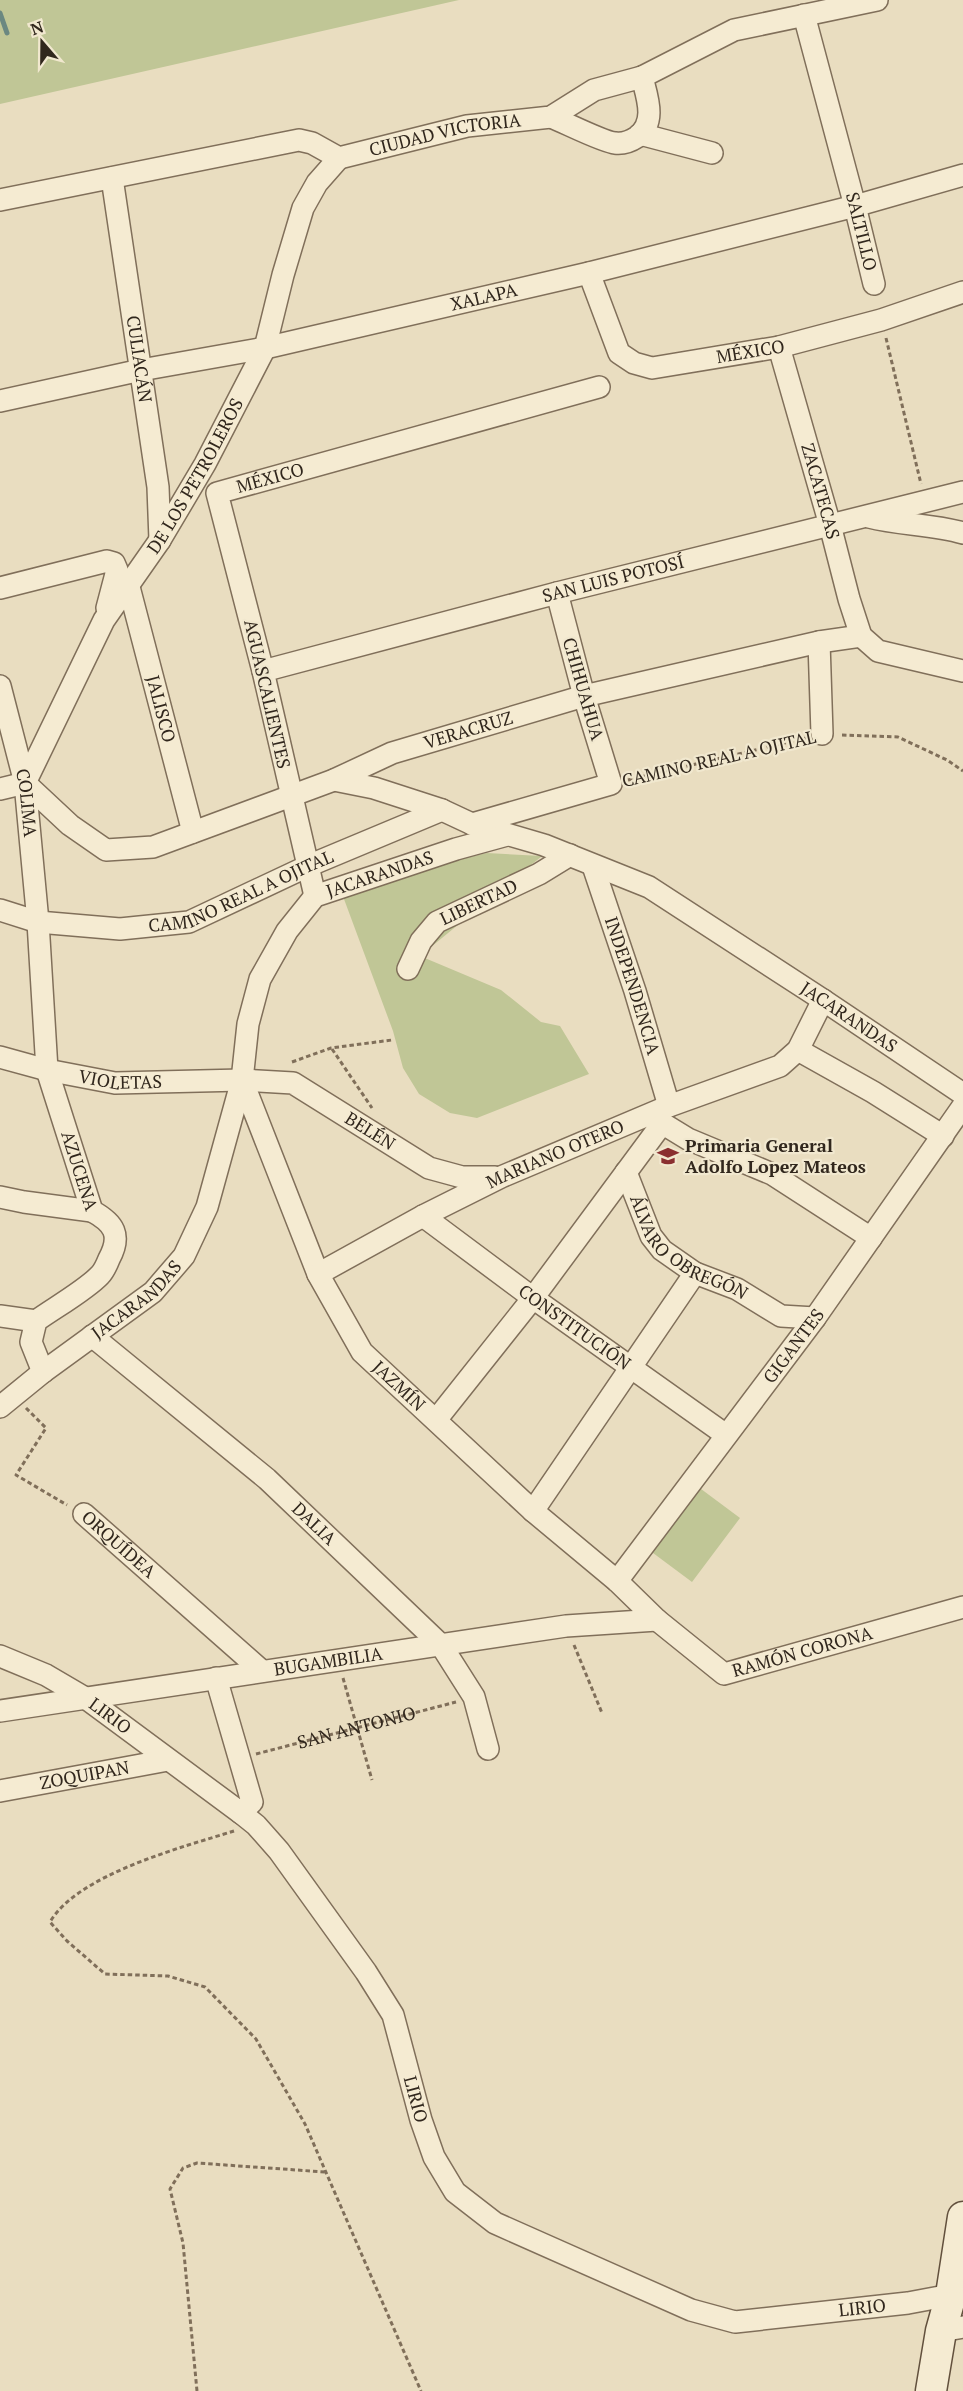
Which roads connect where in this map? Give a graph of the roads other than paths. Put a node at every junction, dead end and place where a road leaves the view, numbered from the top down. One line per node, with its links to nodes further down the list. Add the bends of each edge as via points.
1 (878, 0): 2 (street, CIUDAD VICTORIA)
2 (804, 15): 3 (street, CIUDAD VICTORIA, via 734,30); 11 (street, SALTILLO)
3 (642, 77): 4 (street, CIUDAD VICTORIA, via 594,90); 5 (street, via 649,106 648,122)
4 (551, 117): 5 (street, via 614,143 631,141); 7 (street, CIUDAD VICTORIA, via 467,126)
5 (640, 134): 6 (street)
6 (712, 153)
7 (339, 158): 9 (street, via 299,140); 16 (street, DE LOS PETROLEROS, via 317,183 303,208)
8 (963, 175): 11 (street, XALAPA)
9 (112, 178): 10 (street); 17 (street, CULIACÁN)
10 (0, 200)
11 (855, 206): 12 (street, XALAPA); 13 (street, SALTILLO)
12 (589, 273): 15 (street, MÉXICO, via 619,352 634,363 652,368); 16 (street, XALAPA)
13 (873, 284)
14 (963, 292): 15 (street, MÉXICO, via 881,320)
15 (779, 347): 23 (street, ZACATECAS)
16 (265, 348): 17 (street, XALAPA); 25 (street, DE LOS PETROLEROS, via 205,465)
17 (141, 370): 19 (street, XALAPA); 25 (street, CULIACÁN, via 158,487)
18 (599, 387): 21 (street, MÉXICO)
19 (0, 401)
20 (963, 492): 22 (street, SAN LUIS POTOSÍ)
21 (217, 493): 32 (street, AGUASCALIENTES)
22 (867, 517): 23 (street, SAN LUIS POTOSÍ); 24 (street)
23 (830, 525): 28 (street, SAN LUIS POTOSÍ); 30 (street, ZACATECAS)
24 (963, 533)
25 (160, 540): 26 (street, DE LOS PETROLEROS)
26 (129, 587): 29 (street, DE LOS PETROLEROS); 44 (street, JALISCO)
27 (0, 588): 29 (street, via 107,561 117,570)
28 (557, 593): 32 (street, SAN LUIS POTOSÍ); 35 (street, CHIHUAHUA)
29 (104, 620): 38 (street, DE LOS PETROLEROS)
30 (861, 636): 31 (street, VERACRUZ); 33 (street, via 878,651)
31 (819, 642): 35 (street, VERACRUZ); 36 (street)
32 (263, 671): 41 (street, AGUASCALIENTES)
33 (963, 671)
34 (0, 686): 38 (street, COLIMA)
35 (584, 696): 37 (street, VERACRUZ, via 392,753); 39 (street, CHIHUAHUA)
36 (822, 734)
37 (334, 780): 41 (street, VERACRUZ); 42 (street, via 375,788)
38 (25, 783): 40 (street); 44 (street, VERACRUZ, via 70,825 106,850 153,847); 51 (street, COLIMA)
39 (611, 784): 43 (street, CAMINO REAL A OJITAL)
40 (0, 789)
41 (291, 795): 44 (street, VERACRUZ); 47 (street, AGUASCALIENTES)
42 (442, 810): 43 (street); 47 (street, CAMINO REAL A OJITAL)
43 (472, 824): 45 (street)
44 (193, 832)
45 (507, 836): 46 (street, JACARANDAS); 49 (street, JACARANDAS)
46 (570, 855): 48 (street, JACARANDAS); 52 (street, LIBERTAD, via 539,874 437,922 421,942)
47 (308, 866): 49 (street, AGUASCALIENTES); 51 (street, CAMINO REAL A OJITAL, via 189,922 120,929)
48 (593, 866): 53 (street, JACARANDAS, via 649,888); 60 (street, INDEPENDENCIA, via 635,991)
49 (315, 896): 57 (street, JACARANDAS, via 287,931 260,979 248,1024)
50 (0, 910): 51 (street, CAMINO REAL A OJITAL)
51 (38, 922): 56 (street, AZUCENA)
52 (408, 969)
53 (823, 1000): 54 (street, MARIANO OTERO); 58 (street, JACARANDAS)
54 (798, 1050): 60 (street, MARIANO OTERO, via 780,1066); 61 (street)
55 (0, 1057): 56 (street, VIOLETAS)
56 (46, 1070): 57 (street, VIOLETAS, via 115,1083); 65 (street, AZUCENA)
57 (242, 1080): 63 (street, BELÉN, via 293,1083 429,1168 462,1177); 69 (street, JAZMÍN); 74 (street, JACARANDAS, via 207,1207 184,1256 153,1292)
58 (963, 1094)
59 (963, 1106): 61 (street, GIGANTES)
60 (660, 1115): 62 (street); 63 (street, MARIANO OTERO); 67 (street, via 688,1139 772,1174)
61 (943, 1136): 67 (street, GIGANTES)
62 (626, 1172): 68 (street, ÁLVARO OBREGÓN, via 651,1236 662,1250); 70 (street)
63 (501, 1177): 66 (street, MARIANO OTERO)
64 (0, 1197): 65 (street)
65 (92, 1211): 73 (street, AZUCENA, via 113,1227 114,1250 101,1274)
66 (423, 1216): 69 (street, MARIANO OTERO); 70 (street, CONSTITUCIÓN)
67 (871, 1238): 72 (street, GIGANTES)
68 (695, 1273): 72 (street, ÁLVARO OBREGÓN, via 737,1289 781,1316); 75 (street)
69 (318, 1274): 78 (street, JAZMÍN, via 362,1352)
70 (533, 1298): 75 (street, CONSTITUCIÓN); 78 (street)
71 (0, 1316): 73 (street)
72 (815, 1318): 79 (street, GIGANTES)
73 (36, 1321): 76 (street, via 31,1342)
74 (92, 1336): 76 (street, JACARANDAS); 85 (street, DALIA, via 267,1479)
75 (632, 1368): 79 (street, CONSTITUCIÓN); 80 (street)
76 (43, 1372): 77 (street, JACARANDAS)
77 (7, 1401)
78 (436, 1420): 80 (street, JAZMÍN)
79 (726, 1435): 82 (street, GIGANTES)
80 (533, 1511): 82 (street, JAZMÍN)
81 (84, 1514): 87 (street, ORQUÍDEA)
82 (617, 1581): 84 (street, JAZMÍN)
83 (963, 1606): 84 (street, RAMÓN CORONA, via 724,1674)
84 (657, 1620): 85 (street, BUGAMBILIA, via 566,1626)
85 (441, 1645): 87 (street, BUGAMBILIA); 91 (street, DALIA, via 474,1697)
86 (0, 1656): 89 (street, LIRIO, via 46,1675)
87 (262, 1671): 88 (street, BUGAMBILIA)
88 (216, 1678): 89 (street, BUGAMBILIA); 94 (street, via 252,1802)
89 (87, 1699): 90 (street, BUGAMBILIA); 92 (street, LIRIO)
90 (0, 1711)
91 (488, 1749)
92 (168, 1760): 93 (street, ZOQUIPAN); 94 (street, LIRIO)
93 (0, 1791)
94 (249, 1819): 96 (street, LIRIO, via 307,1889 393,2015 434,2157 455,2192 495,2223 691,2310 735,2322)
95 (963, 2217): 96 (main road)
96 (951, 2295): 97 (main road)
97 (952, 2329): 98 (main road)
98 (931, 2391)

